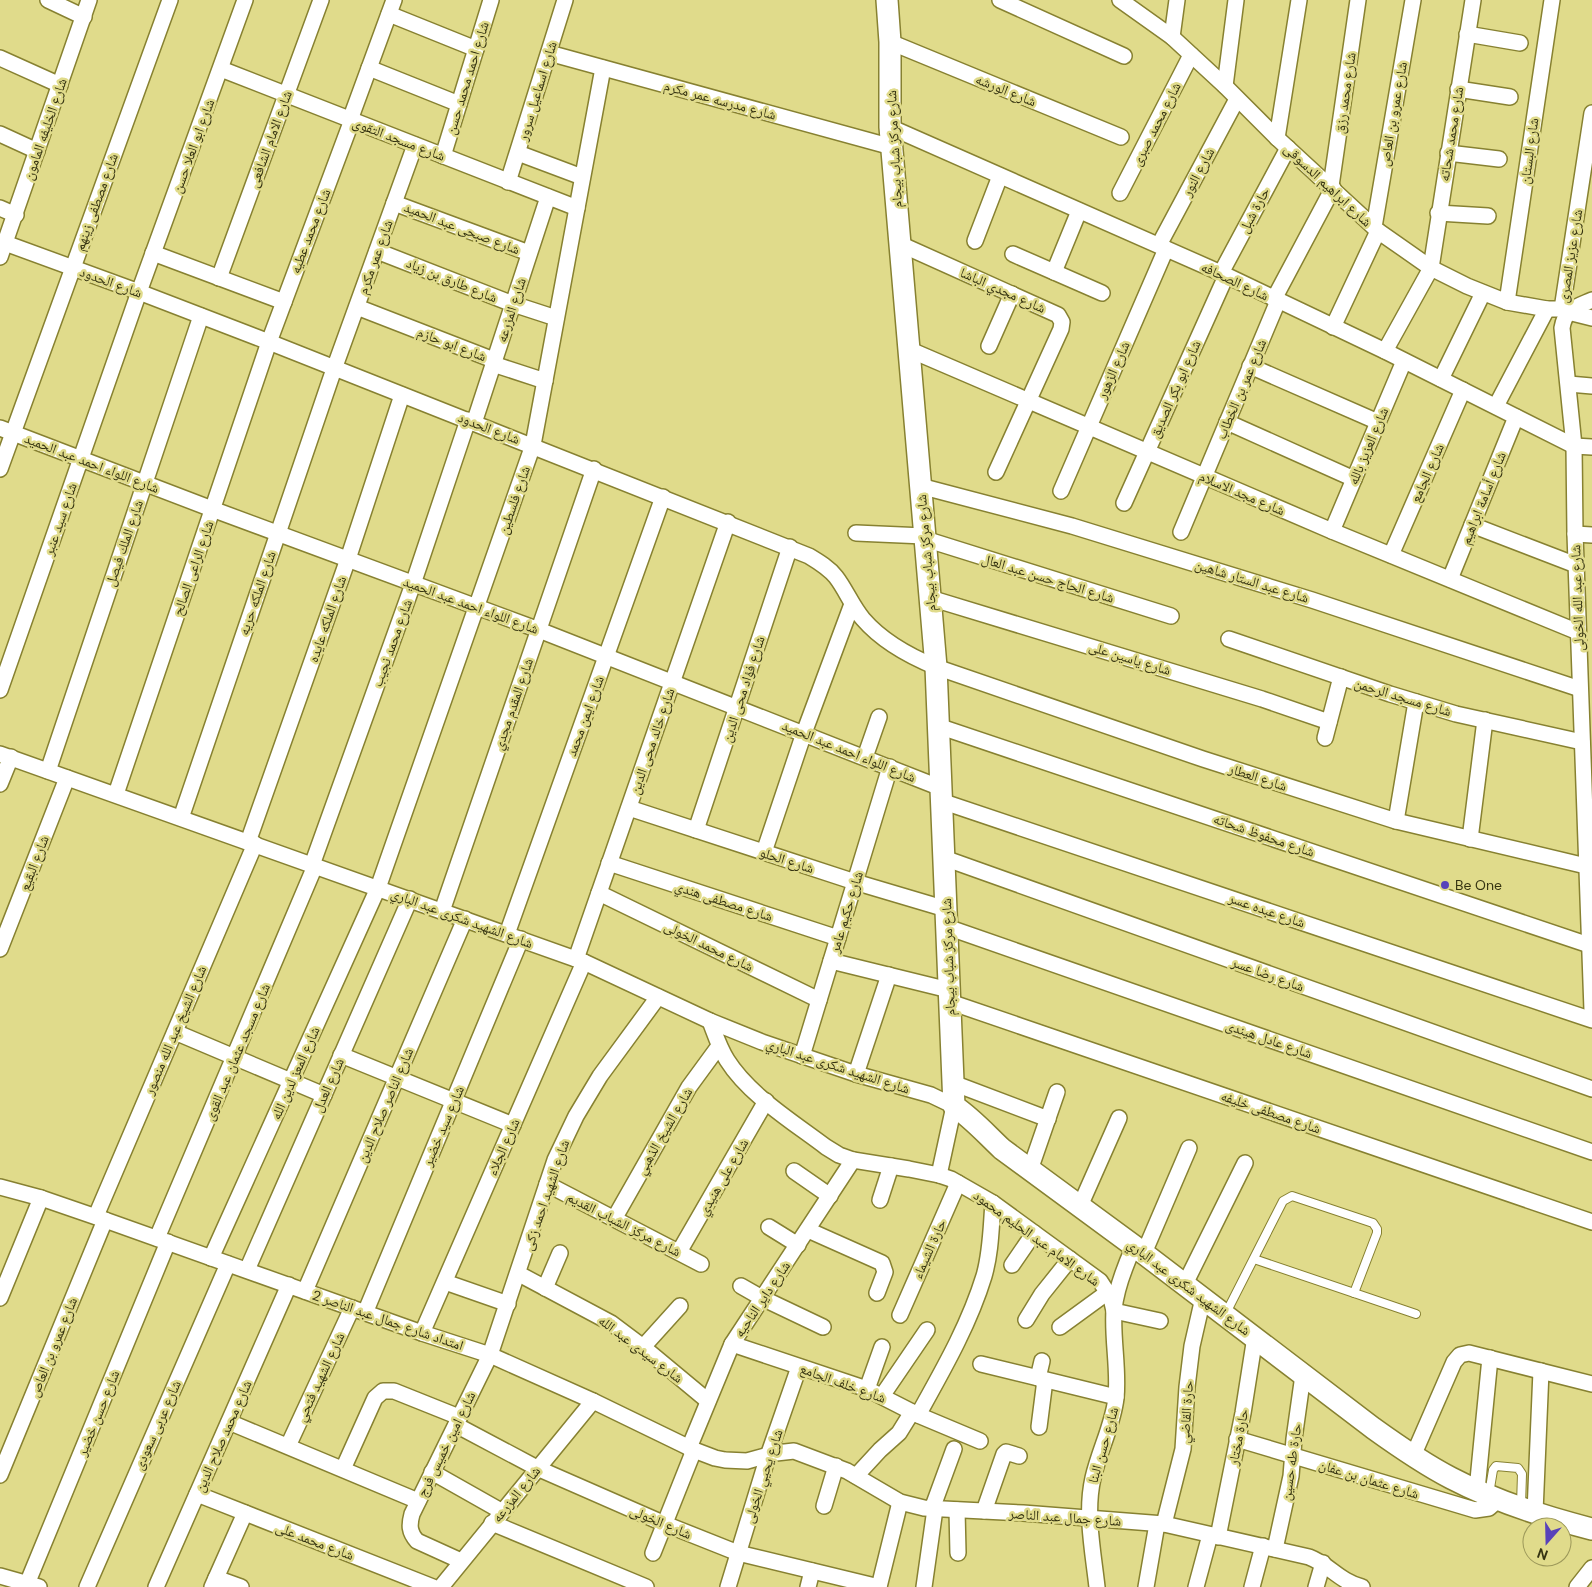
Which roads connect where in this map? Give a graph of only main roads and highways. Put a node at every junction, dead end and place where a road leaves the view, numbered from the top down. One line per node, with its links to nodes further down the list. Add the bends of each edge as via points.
1 (887, 0): 2 (main road, شارع مركز شباب بيجام, via 891,137 936,667)
2 (954, 1106): 3 (main road, شارع الشهيد شكرى عبد الباري, via 1030,1170 1413,1456 1488,1495)
3 (1592, 1529)

